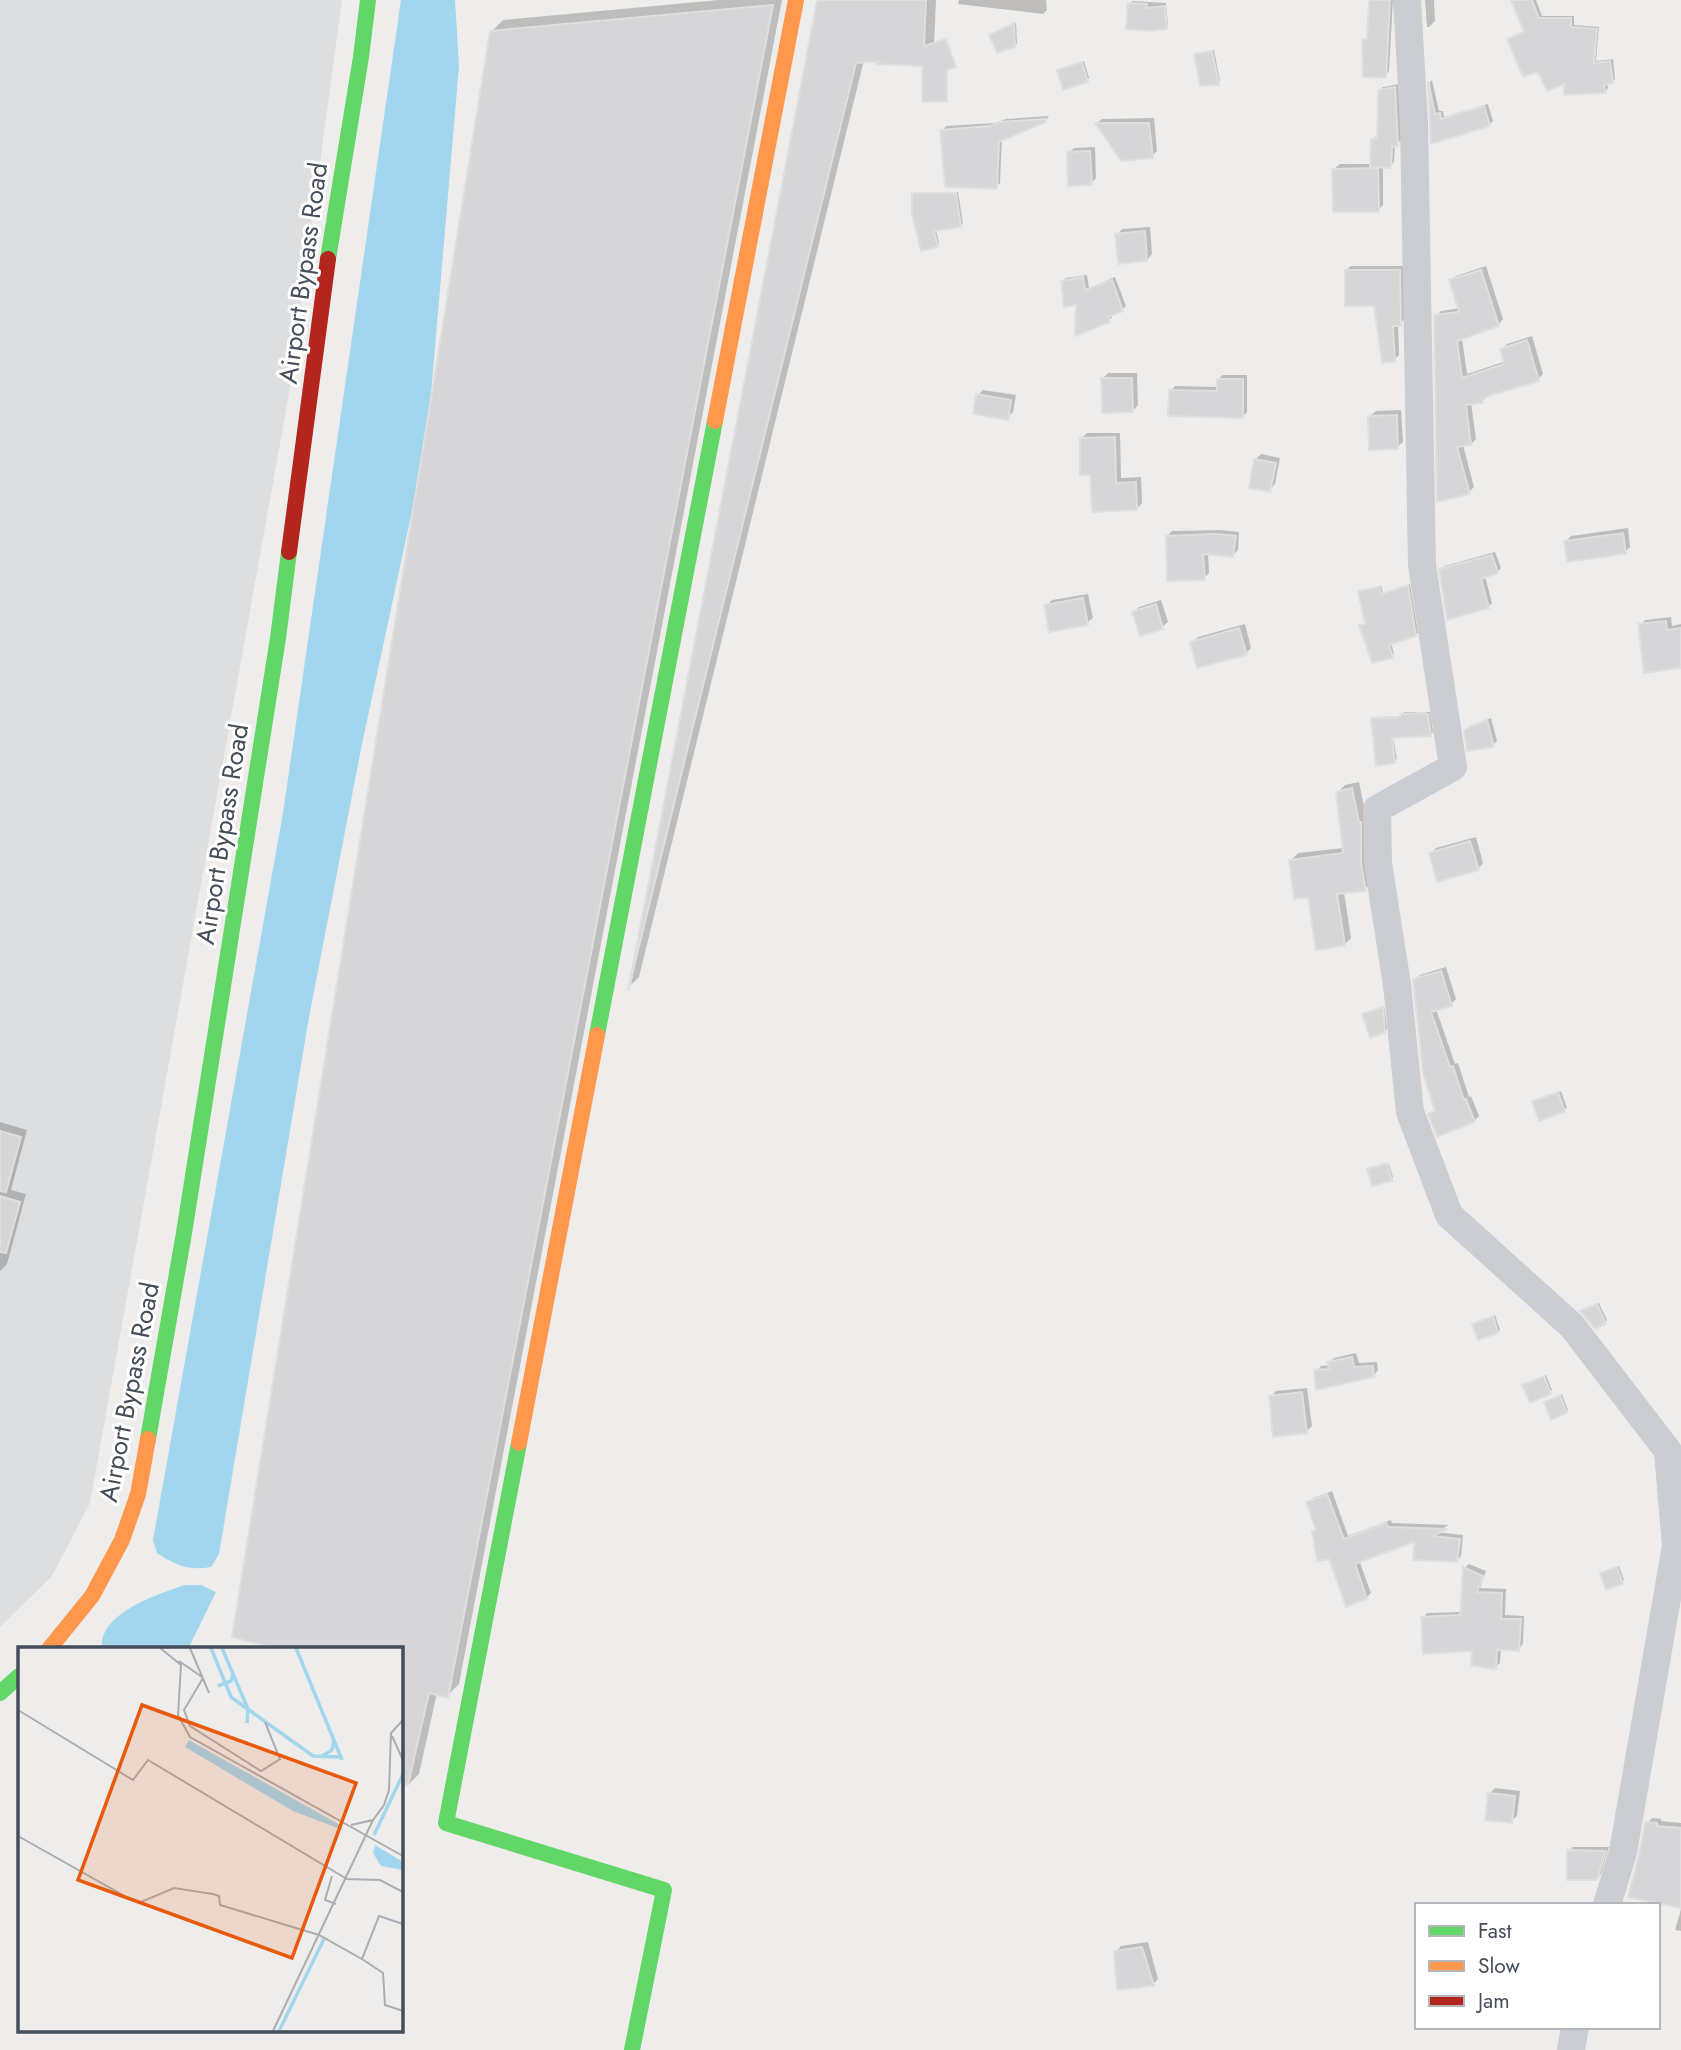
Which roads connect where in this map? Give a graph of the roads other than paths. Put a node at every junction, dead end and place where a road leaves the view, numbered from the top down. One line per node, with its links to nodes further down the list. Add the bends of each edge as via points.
1 (368, 0): 4 (street, Airport Bypass Road, via 323,291 276,652 138,1494 122,1539 92,1596)
2 (796, 0): 9 (street, via 446,1823 664,1890)
3 (1407, 0): 7 (street, via 1414,123 1422,565 1453,767 1377,809 1378,863 1410,1112 1449,1215 1572,1326 1668,1451 1676,1546 1623,1852)
4 (51, 1647)
5 (18, 1677): 6 (street)
6 (0, 1693)
7 (1608, 1903)
8 (1575, 2029): 10 (street)
9 (632, 2050)
10 (1571, 2050)

